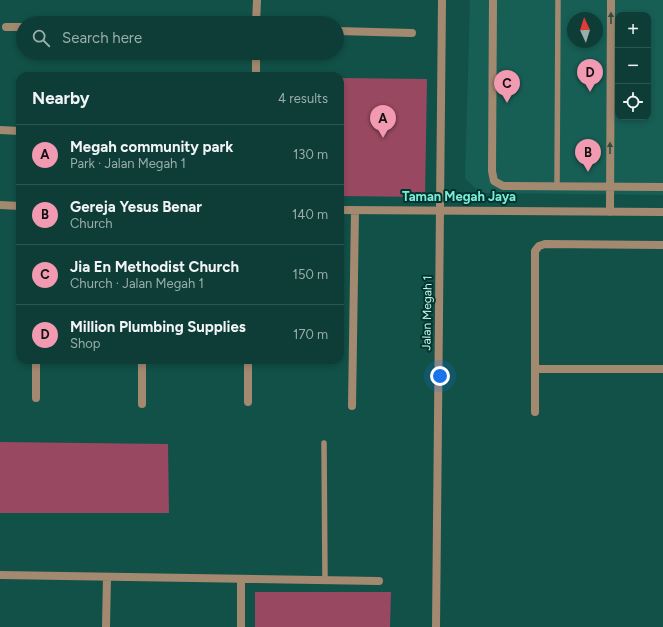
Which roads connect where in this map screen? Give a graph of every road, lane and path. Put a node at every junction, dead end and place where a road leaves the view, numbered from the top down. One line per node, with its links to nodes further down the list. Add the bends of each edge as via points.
1 (256, 0): 6 (street)
2 (442, 0): 22 (street, Jalan Megah 1)
3 (493, 0): 15 (street, via 494,181 503,186)
4 (558, 0): 15 (lane)
5 (611, 0): 16 (street, one-way to 5)
6 (256, 16)
7 (6, 27): 8 (street)
8 (16, 27)
9 (344, 31): 10 (street)
10 (412, 33)
11 (256, 60): 12 (street)
12 (256, 72)
13 (0, 130): 14 (street)
14 (16, 131)
15 (557, 186): 16 (street)
16 (610, 187): 17 (street); 23 (street)
17 (663, 187)
18 (0, 205): 19 (street)
19 (16, 206)
20 (344, 210): 21 (street)
21 (355, 210): 22 (street); 34 (street)
22 (440, 211): 23 (street); 44 (street, Jalan Megah 1)
23 (610, 212): 24 (street)
24 (663, 212)
25 (663, 245): 29 (street, via 539,246 535,251)
26 (36, 364): 31 (street)
27 (142, 364): 33 (street)
28 (248, 364): 32 (street)
29 (536, 369): 30 (street); 35 (street)
30 (663, 369)
31 (36, 398)
32 (248, 402)
33 (142, 404)
34 (352, 406)
35 (536, 412)
36 (324, 443): 40 (lane)
37 (0, 575): 38 (street)
38 (107, 577): 39 (street); 42 (street)
39 (241, 579): 40 (street); 43 (street)
40 (325, 580): 41 (street)
41 (379, 581)
42 (106, 627)
43 (241, 627)
44 (436, 627)

